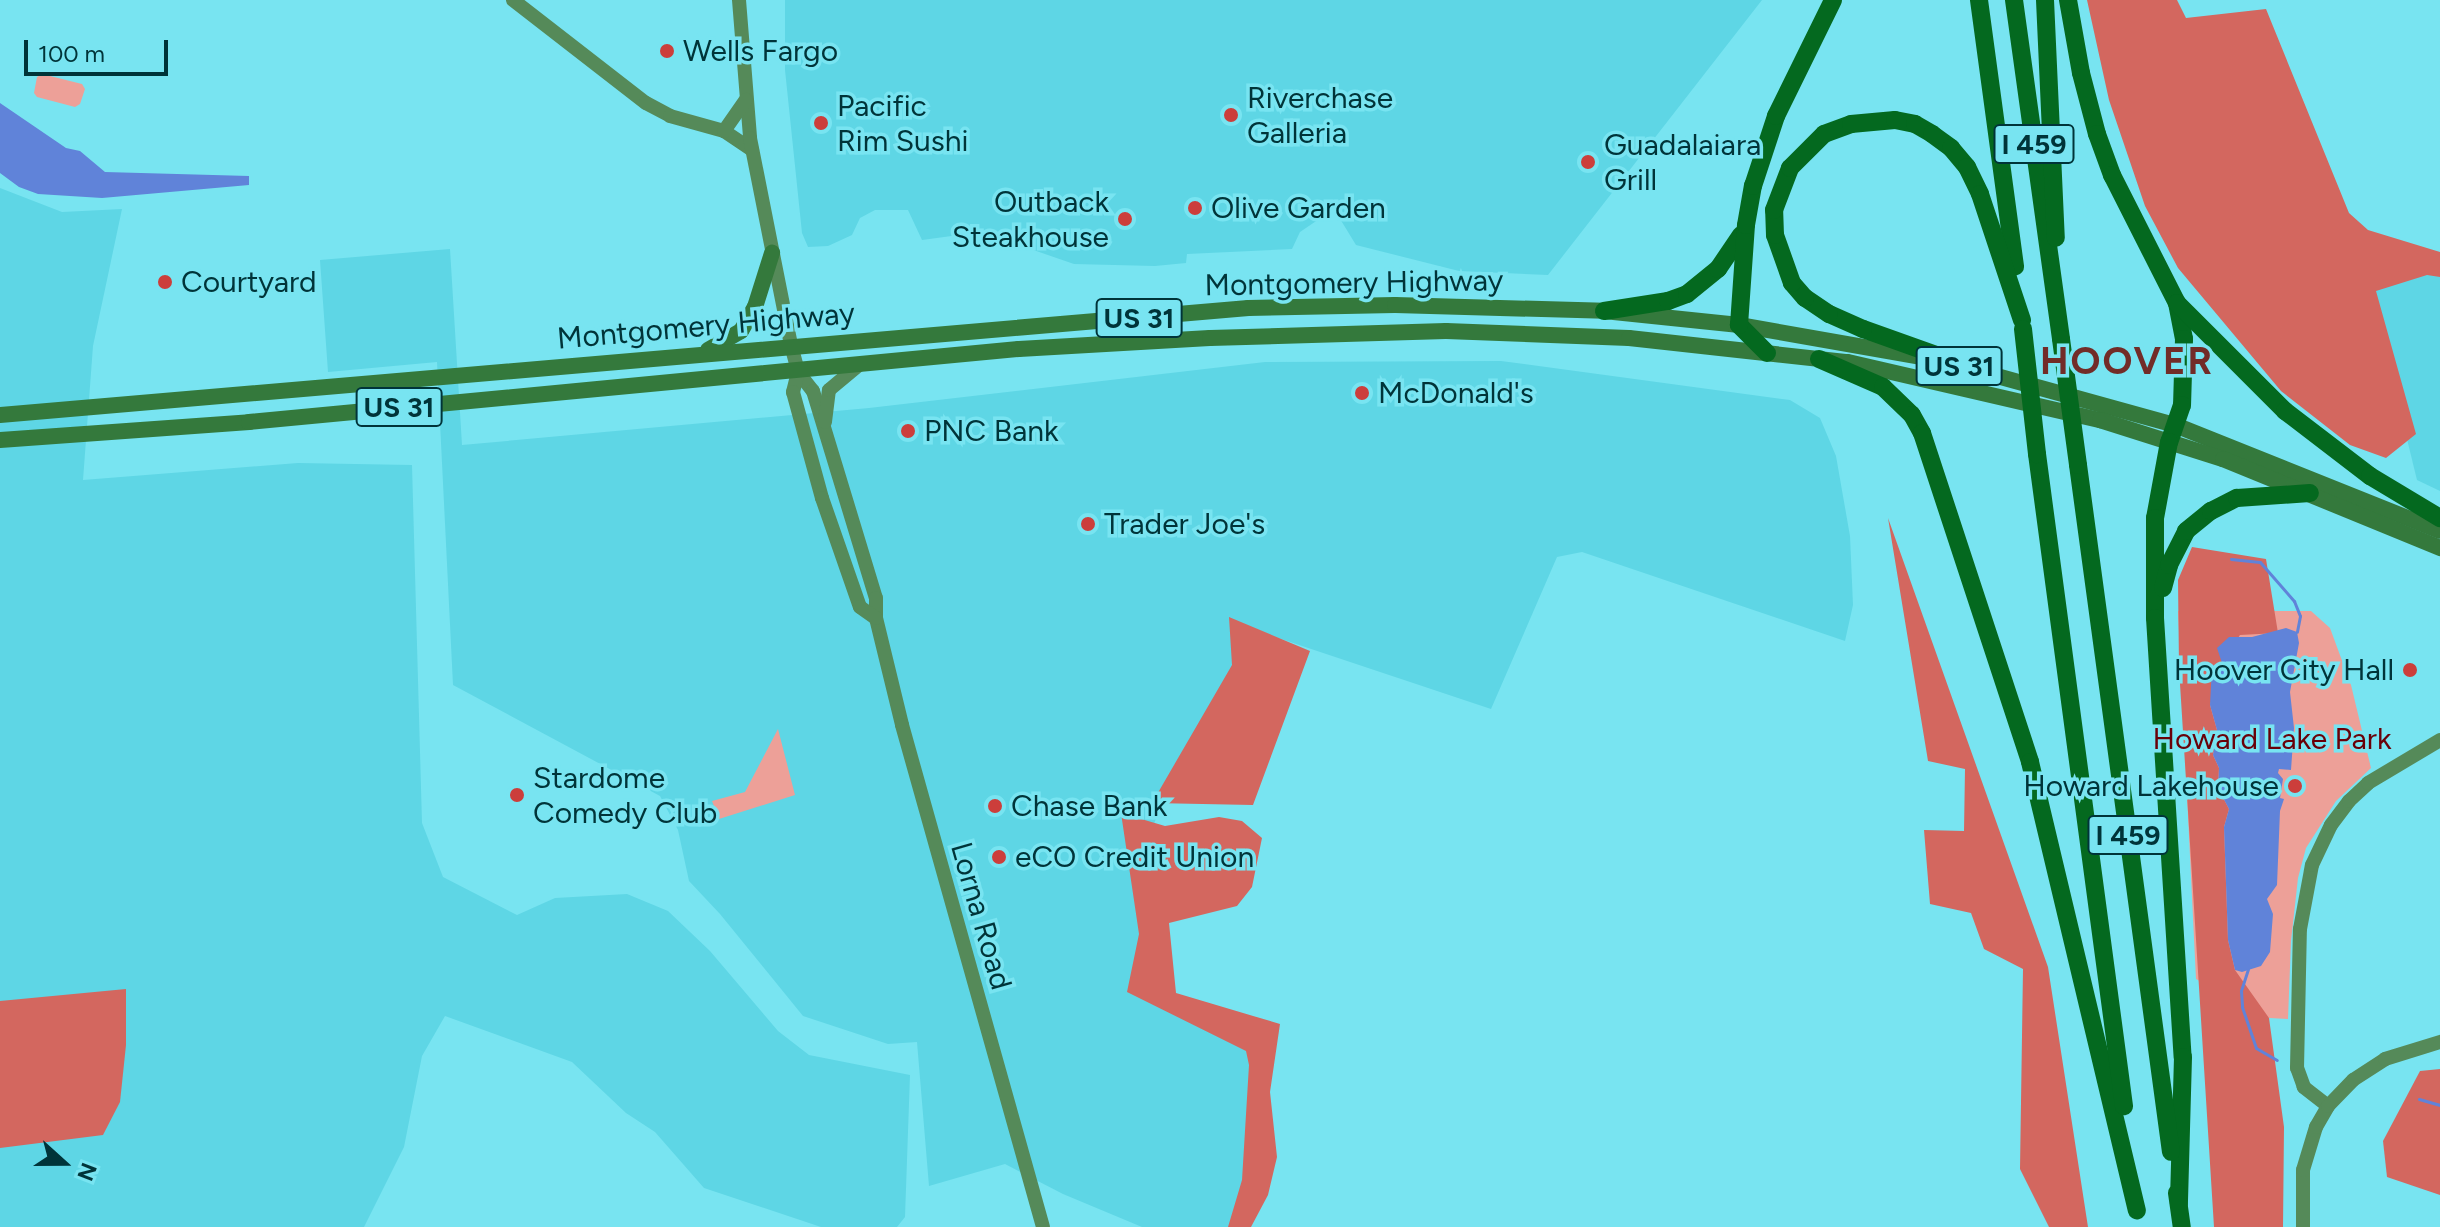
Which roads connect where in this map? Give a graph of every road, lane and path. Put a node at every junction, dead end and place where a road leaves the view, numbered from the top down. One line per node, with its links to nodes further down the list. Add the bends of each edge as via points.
1 (513, 0): 9 (street, via 646,103 681,120)
2 (739, 0): 8 (street)
3 (1833, 0): 11 (highway, via 1776,116)
4 (1979, 0): 17 (highway, I 459)
5 (2014, 0): 13 (highway, I 459)
6 (2045, 0): 13 (highway, via 2055,149)
7 (2068, 0): 14 (highway, via 2088,101 2112,175)
8 (746, 100): 9 (street); 10 (street)
9 (724, 131): 10 (street)
10 (752, 150): 12 (street)
11 (1746, 225): 16 (highway, via 1718,269 1687,294); 18 (highway)
12 (772, 253): 20 (street); 22 (main road, via 755,307 741,331)
13 (2053, 288): 40 (highway, I 459, bridge)
14 (2177, 303): 29 (highway, via 2185,378); 32 (highway, via 2285,411 2370,476)
15 (1517, 309): 16 (main road, Montgomery Highway / US 31); 19 (main road); 20 (main road, Montgomery Highway / US 31, via 1248,308)
16 (1604, 311): 18 (main road, Montgomery Highway / US 31)
17 (2022, 324): 25 (highway, via 1980,194 1967,167 1932,134 1895,120 1851,124 1824,134 1790,168 1774,210 1775,235 1781,260 1805,298 1863,329); 41 (highway, I 459, bridge)
18 (1739, 325): 21 (highway); 25 (main road, Montgomery Highway / US 31)
19 (1503, 333): 21 (main road, Montgomery Highway / US 31, via 1629,338); 24 (main road, Montgomery Highway / US 31, via 1210,338 1019,349)
20 (791, 345): 22 (main road, Montgomery Highway / US 31); 26 (street)
21 (1767, 353): 23 (main road, Montgomery Highway / US 31)
22 (701, 354): 27 (main road, Montgomery Highway / US 31)
23 (1819, 359): 29 (main road, Montgomery Highway / US 31, via 1921,376); 41 (highway, via 1883,387 1912,415 1922,433 2030,762)
24 (858, 366): 26 (main road, Montgomery Highway / US 31); 28 (street, via 829,390)
25 (1981, 371): 29 (main road, Montgomery Highway / US 31)
26 (798, 372): 28 (street, Lorna Road, via 813,391); 30 (main road, Montgomery Highway / US 31); 35 (street, Lorna Road, via 793,392 822,498 860,607)
27 (0, 415)
28 (825, 430): 35 (street, Lorna Road, via 876,598)
29 (2172, 434): 31 (main road, Montgomery Highway / US 31); 33 (main road, Montgomery Highway / US 31); 36 (highway, via 2155,518)
30 (0, 440)
31 (2310, 493): 34 (main road, Montgomery Highway / US 31); 36 (highway, via 2237,498 2186,531 2169,565)
32 (2440, 518)
33 (2440, 531)
34 (2440, 548)
35 (876, 618): 42 (street, Lorna Road)
36 (2155, 618): 40 (highway, via 2183,1057)
37 (2440, 740): 39 (street, via 2368,783 2349,801 2312,865 2300,929 2297,1068 2304,1087)
38 (2440, 1042): 39 (street, via 2385,1059 2353,1080)
39 (2328, 1106): 44 (street, via 2303,1170)
40 (2179, 1204): 43 (highway, I 459)
41 (2139, 1218)
42 (1043, 1227)
43 (2182, 1227)
44 (2303, 1227)

